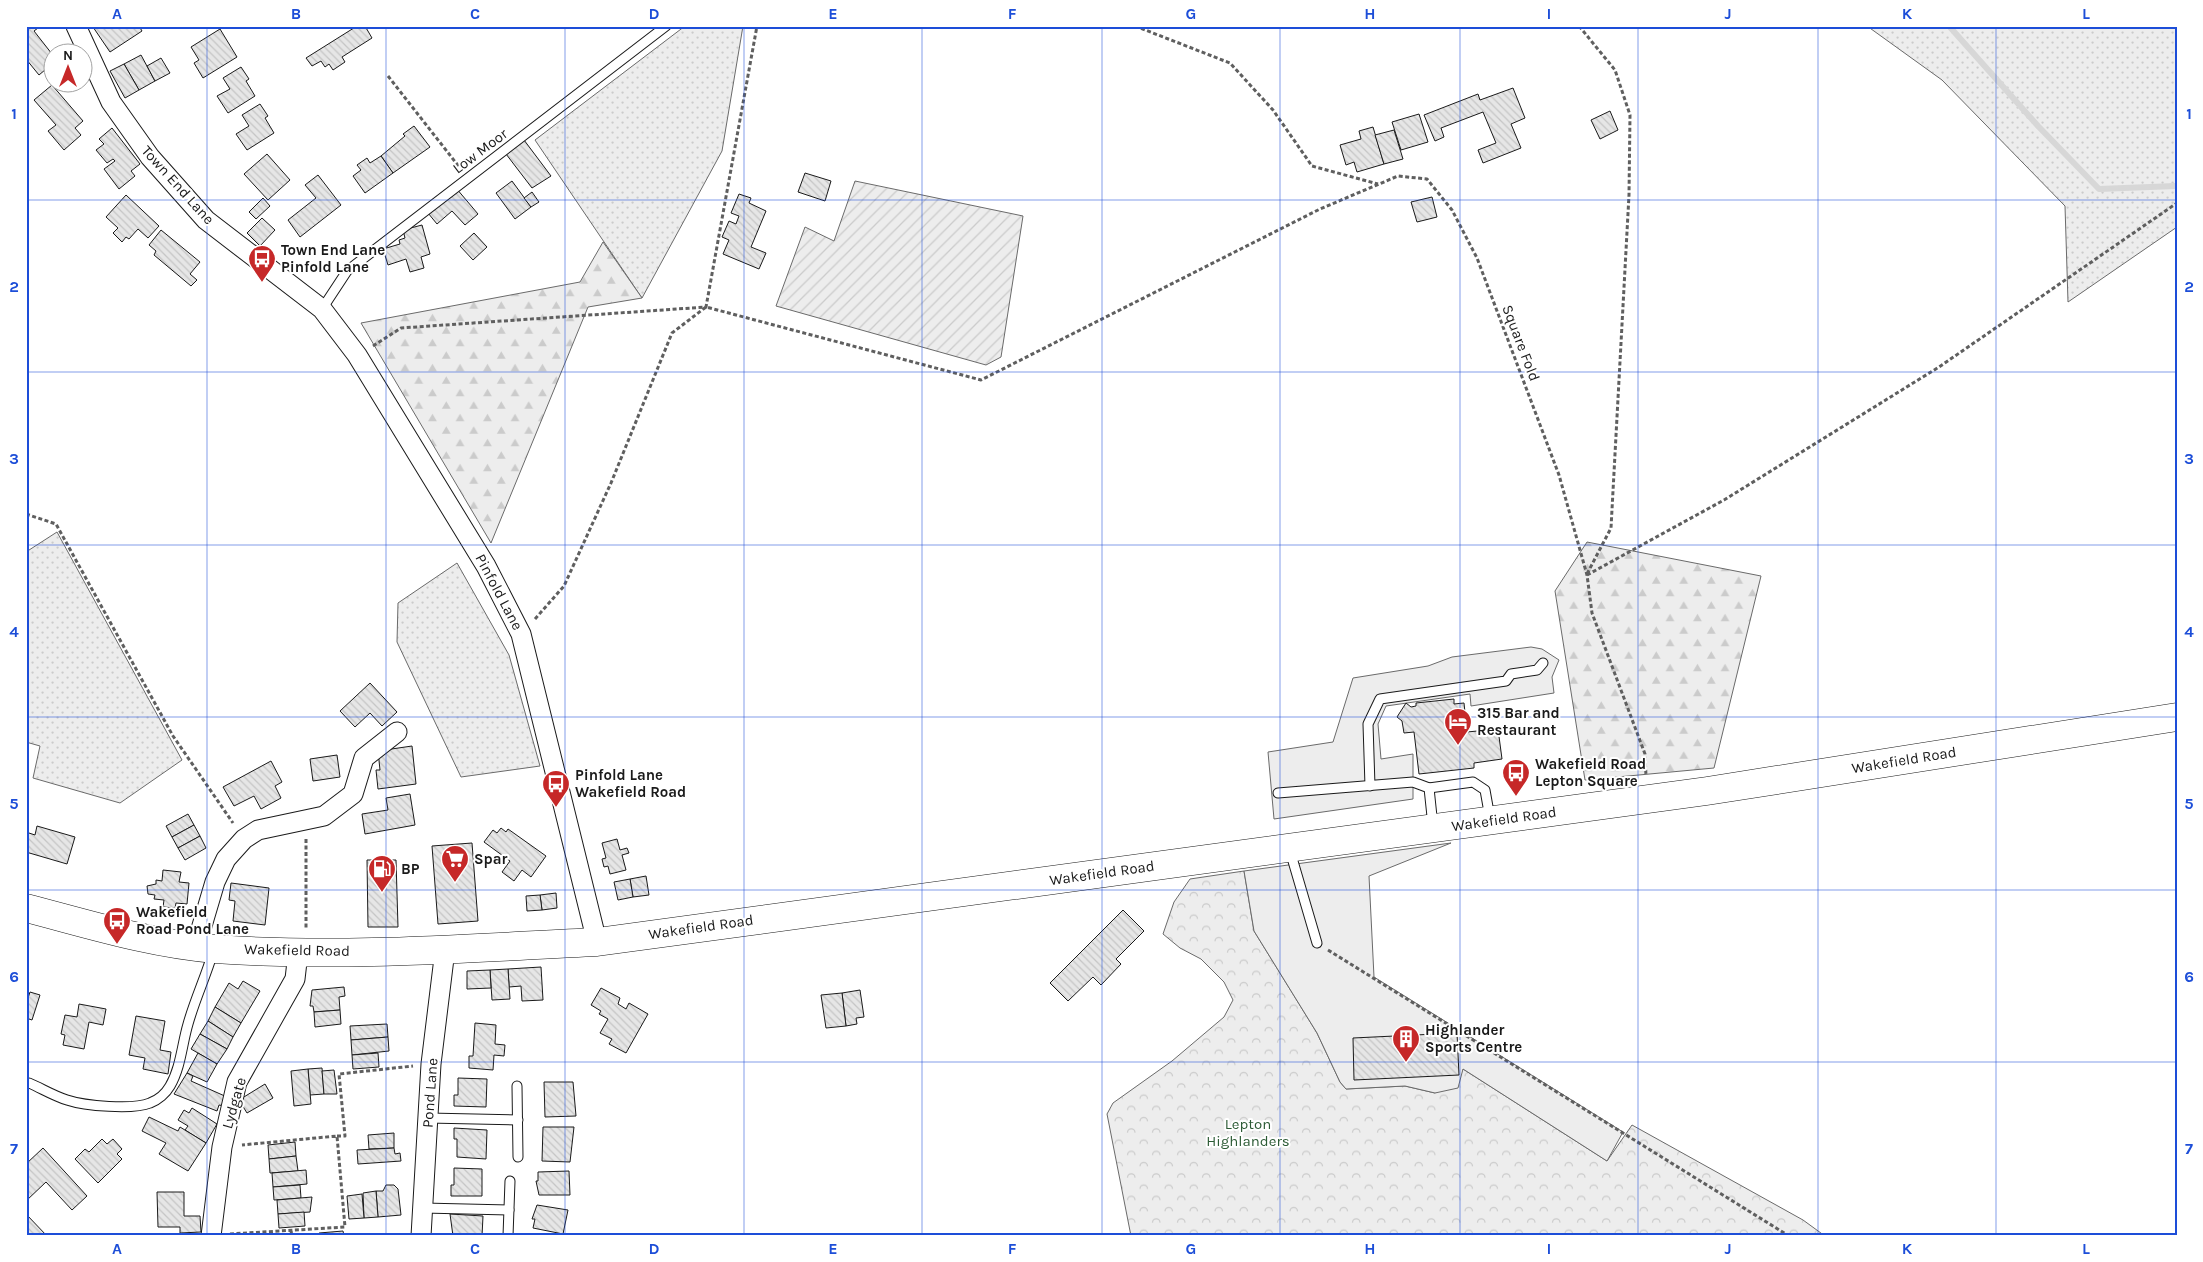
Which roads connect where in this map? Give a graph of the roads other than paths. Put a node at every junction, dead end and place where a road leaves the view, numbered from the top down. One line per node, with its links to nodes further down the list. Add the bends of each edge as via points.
1 (76, 26): 3 (street, Town End Lane, via 111,102 150,157 206,220)
2 (666, 26): 3 (lane, Low Moor, via 347,271)
3 (322, 309): 14 (street, Pinfold Lane, via 357,355 486,566 521,634)
4 (1543, 663): 7 (lane, via 1537,670 1510,674 1506,681 1380,699 1368,724)
5 (2177, 717): 10 (highway, Wakefield Road)
6 (397, 732): 16 (street, via 364,758 353,794 324,816 258,830 244,839 226,859 215,882)
7 (1370, 786): 8 (lane, via 1413,782); 9 (lane)
8 (1429, 788): 10 (lane, via 1473,782 1485,790); 11 (lane)
9 (1278, 793)
10 (1490, 821): 11 (highway, Wakefield Road)
11 (1434, 828): 12 (highway, Wakefield Road)
12 (1289, 848): 14 (highway, Wakefield Road); 15 (lane)
13 (26, 908): 16 (highway, Wakefield Road, via 145,939)
14 (597, 942): 17 (highway, Wakefield Road)
15 (1317, 943)
16 (205, 947): 18 (highway, Wakefield Road); 19 (lane, via 205,981 188,1022 173,1079 160,1098 149,1104 130,1106 93,1104 68,1100)
17 (445, 950): 18 (highway, Wakefield Road); 21 (street, Pond Lane)
18 (302, 953): 27 (street, Lydgate, via 294,978 237,1082 222,1147)
19 (29, 1083)
20 (517, 1086): 22 (lane)
21 (428, 1118): 22 (lane); 25 (street, Pond Lane)
22 (518, 1120): 23 (lane)
23 (518, 1157)
24 (510, 1181): 26 (lane)
25 (423, 1208): 26 (lane); 28 (street, Pond Lane)
26 (509, 1210): 29 (lane)
27 (211, 1236)
28 (421, 1236)
29 (508, 1236)

